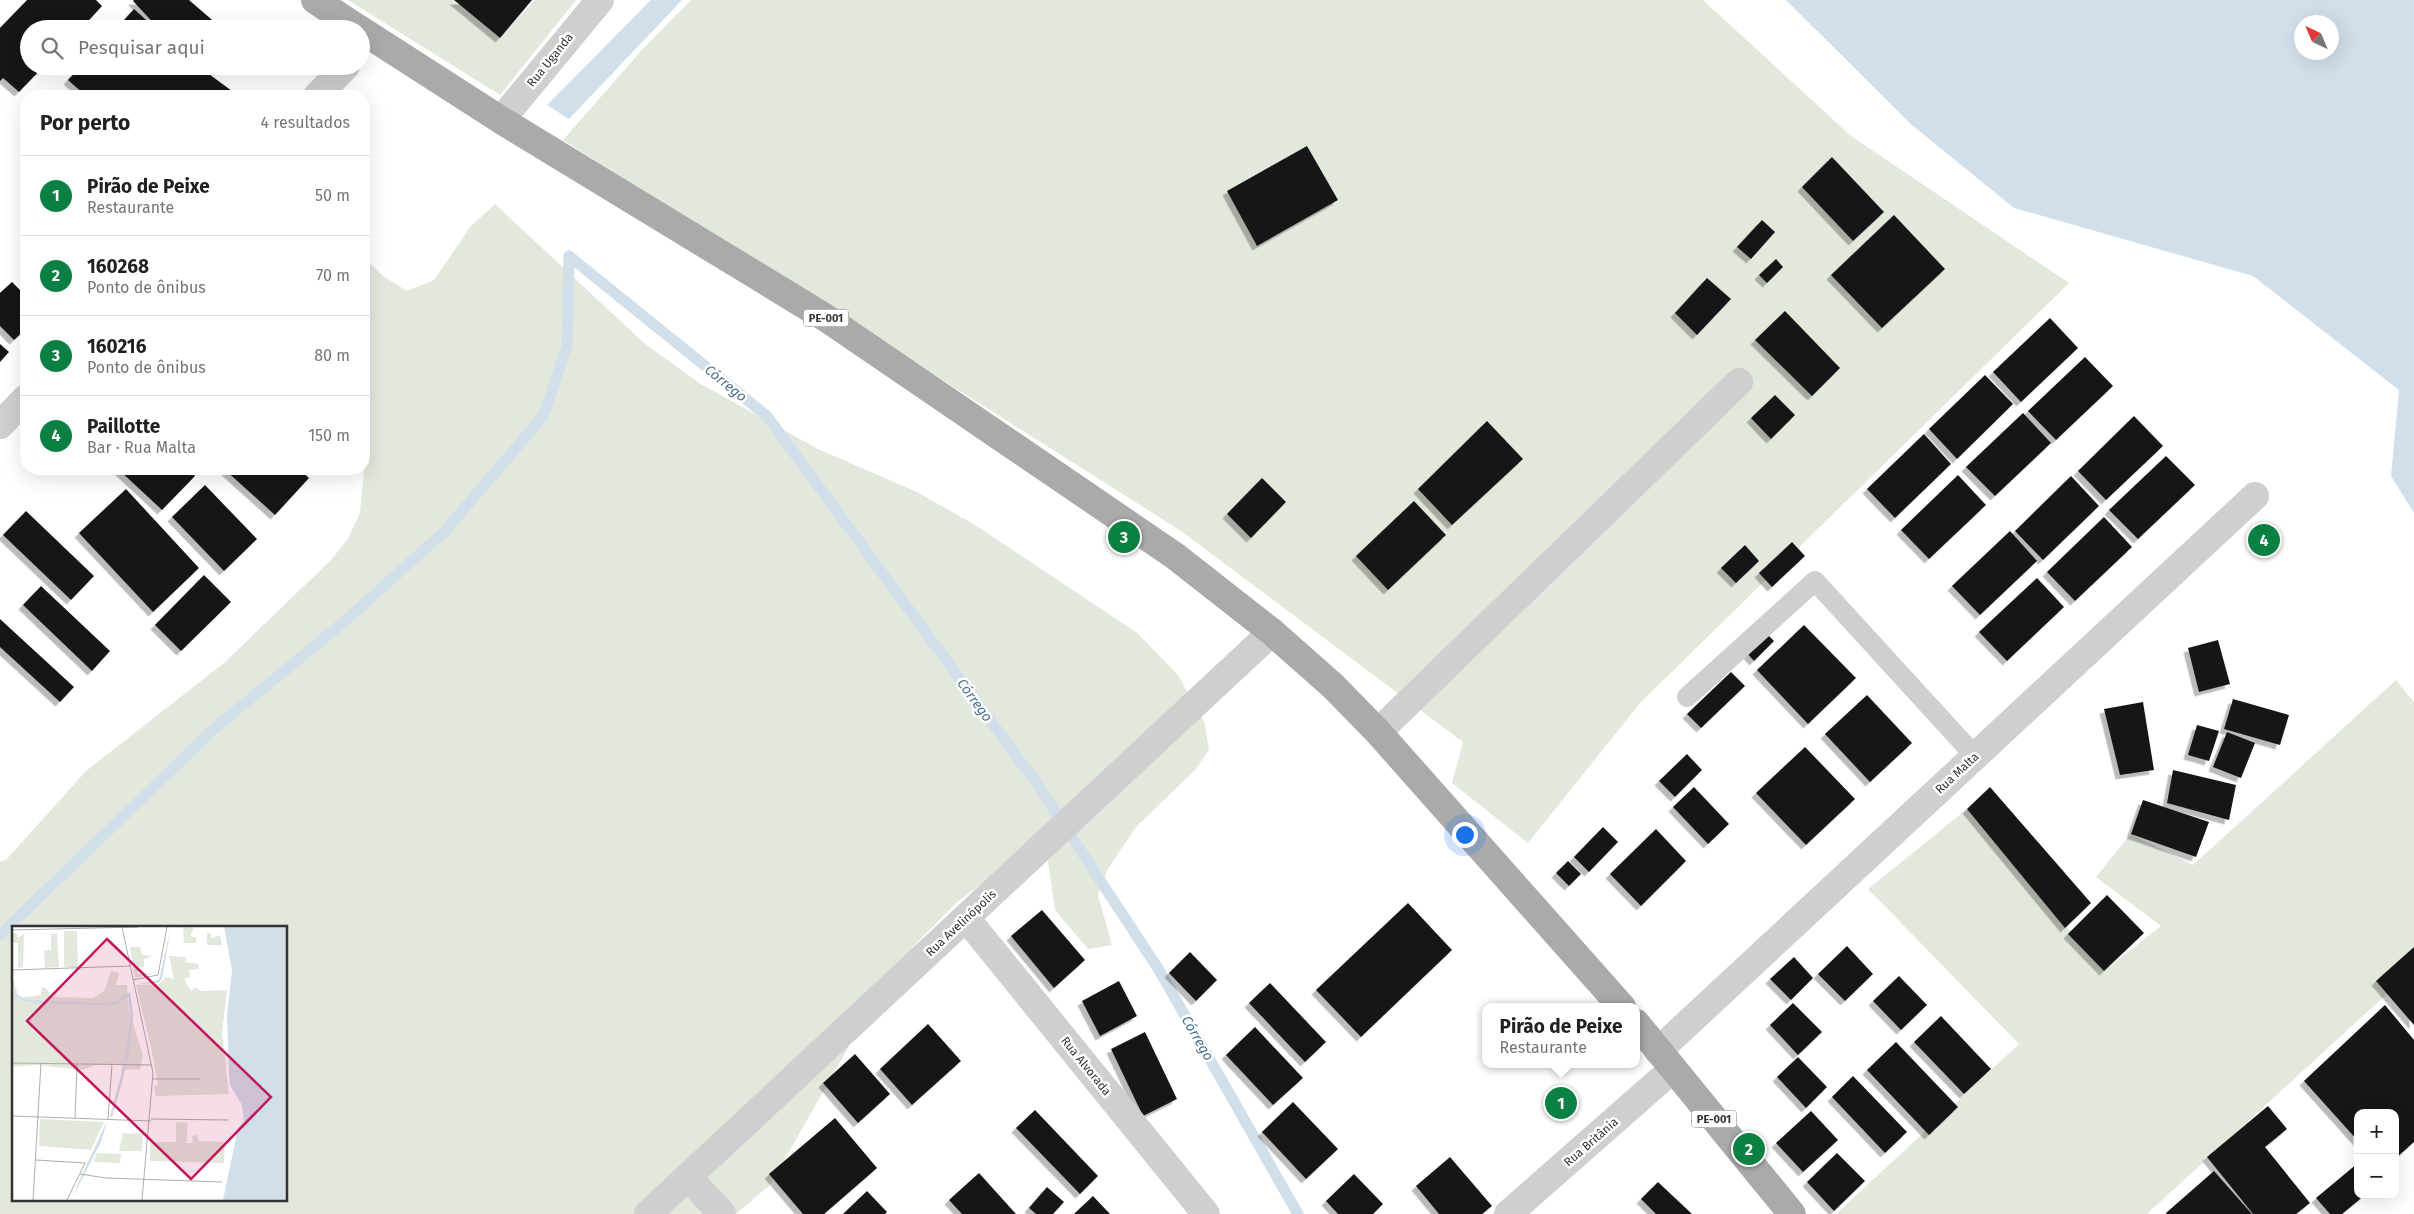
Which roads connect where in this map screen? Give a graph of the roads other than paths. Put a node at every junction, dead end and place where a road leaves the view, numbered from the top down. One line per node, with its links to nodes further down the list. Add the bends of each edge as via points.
1 (315, 0): 3 (main road, PE-001)
2 (600, 0): 7 (street, Rua Uganda)
3 (341, 20)
4 (370, 41): 7 (main road, PE-001)
5 (337, 75): 6 (street)
6 (323, 90)
7 (501, 120): 12 (main road, PE-001, via 826,318 1175,556)
8 (1738, 382): 14 (street)
9 (20, 404): 10 (street)
10 (0, 426)
11 (2255, 496): 15 (street, Rua Malta)
12 (1272, 632): 14 (main road, PE-001, via 1333,686); 16 (street, Rua Avelinópolis)
13 (1687, 697): 15 (lane, via 1815,581)
14 (1378, 732): 17 (main road, PE-001)
15 (1976, 756): 19 (street, Rua Malta)
16 (966, 918): 20 (street, Rua Avelinópolis); 23 (street, Rua Alvorada)
17 (1618, 1003)
18 (1640, 1029): 19 (main road, PE-001)
19 (1666, 1060): 24 (street, Rua Britânia); 25 (main road, PE-001)
20 (688, 1177): 21 (street, Rua Avelinópolis); 22 (street)
21 (648, 1214)
22 (722, 1214)
23 (1206, 1214)
24 (1508, 1214)
25 (1792, 1214)

